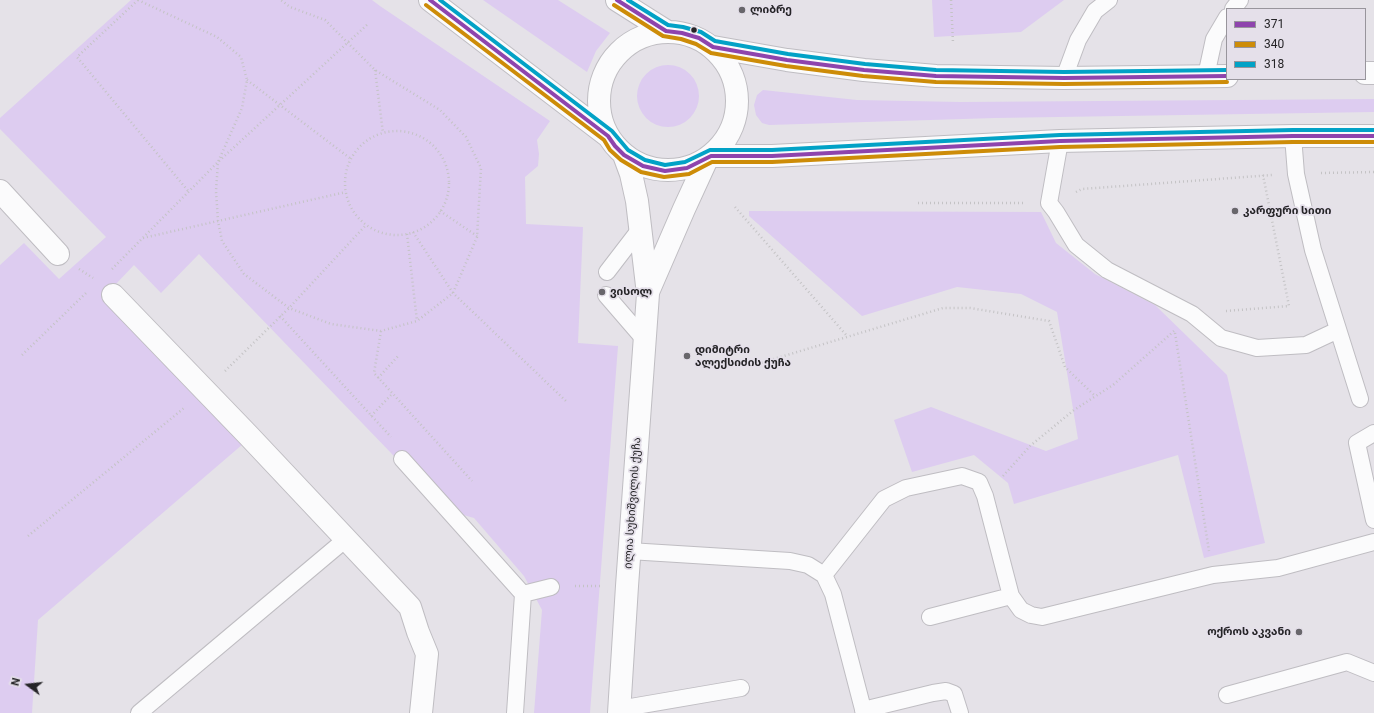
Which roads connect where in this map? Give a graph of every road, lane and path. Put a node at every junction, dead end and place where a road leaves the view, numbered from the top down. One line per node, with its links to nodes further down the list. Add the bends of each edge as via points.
1 (138, 0): 19 (path, via 217,37 241,57); 34 (path, via 77,58)
2 (281, 0): 12 (path, via 290,7 325,20)
3 (430, 0): 22 (main road)
4 (617, 0): 11 (main road)
5 (951, 0): 13 (path)
6 (1109, 0): 18 (lane, via 1095,11 1078,40)
7 (1240, 0): 8 (lane)
8 (1234, 8)
9 (1226, 19): 16 (lane, via 1214,39)
10 (369, 23): 12 (path)
11 (666, 32): 14 (main road, via 699,38); 22 (main road, via 646,35 628,44 613,59 603,76 599,97 601,117)
12 (348, 42): 15 (path); 20 (path)
13 (953, 43)
14 (713, 47): 18 (main road, via 864,70 936,76); 27 (main road, via 729,66 737,89 737,114 728,137)
15 (374, 70): 21 (path); 45 (path, via 440,110 466,137 481,168)
16 (1206, 76): 17 (main road); 18 (main road)
17 (1226, 76)
18 (1064, 78)
19 (247, 80): 20 (path); 29 (path, via 242,108)
20 (281, 105): 28 (path); 29 (path)
21 (383, 133): 28 (path, via 370,138 359,147); 39 (path, via 398,131 413,134 438,150 448,178 447,195)
22 (608, 136): 26 (main road)
23 (1293, 136): 24 (main road); 25 (main road); 31 (lane)
24 (1374, 136)
25 (1060, 141): 27 (main road, via 780,156); 37 (lane)
26 (624, 154): 27 (main road, via 643,166 665,171 688,168); 42 (main road, ილია სუხიშვილის ქუჩა, via 631,174)
27 (709, 157): 51 (main road, ილია სუხიშვილის ქუჩა)
28 (351, 159): 35 (path, via 346,175)
29 (218, 162): 34 (path); 40 (path)
30 (1374, 172): 31 (path)
31 (1296, 174): 32 (path); 57 (lane, via 1312,250)
32 (1263, 175): 37 (path, via 1082,189); 54 (path, via 1289,306)
33 (0, 191): 47 (main road)
34 (189, 192): 46 (path)
35 (346, 192): 40 (path); 41 (path, via 353,210)
36 (918, 203): 37 (path)
37 (1049, 203): 54 (lane, via 1076,245 1107,270)
38 (735, 207): 59 (path)
39 (440, 211): 43 (path, via 428,224); 45 (path)
40 (218, 221): 46 (path); 53 (path, via 222,241 244,274)
41 (366, 225): 44 (path, via 386,234); 53 (path)
42 (640, 229): 48 (lane); 51 (main road, ილია სუხიშვილის ქუჩა)
43 (413, 232): 44 (path); 50 (path)
44 (407, 234): 56 (path)
45 (477, 236): 50 (path)
46 (142, 238): 49 (path)
47 (58, 254): 49 (path)
48 (607, 272)
49 (106, 289): 61 (path); 65 (main road)
50 (453, 293): 56 (path); 69 (path)
51 (648, 294): 60 (main road, ილია სუხიშვილის ქუჩა)
52 (606, 295): 60 (lane)
53 (289, 308): 55 (path); 58 (path, via 331,324)
54 (1192, 314): 57 (lane, via 1221,338 1257,348 1306,345)
55 (280, 316): 65 (path); 70 (path)
56 (417, 321): 58 (path)
57 (1338, 330): 68 (lane)
58 (381, 331): 64 (path, via 374,373)
59 (847, 336): 63 (path); 67 (path, via 943,308 970,308 1049,321 1065,367)
60 (644, 339): 79 (main road, ილია სუხიშვილის ქუჩა)
61 (22, 355)
62 (399, 355): 64 (path)
63 (754, 364)
64 (378, 378): 66 (path)
65 (205, 391): 76 (path); 77 (main road)
66 (392, 394): 70 (path); 73 (path)
67 (1095, 396): 74 (path, via 1030,446); 81 (path, via 1113,385 1174,330)
68 (1360, 399)
69 (567, 402)
70 (371, 416): 72 (path, via 394,441)
71 (1374, 434): 75 (lane, via 1357,443)
72 (402, 459): 83 (lane)
73 (472, 480)
74 (985, 496): 80 (lane, via 979,482 962,476 906,488 884,499); 84 (lane)
75 (1374, 520)
76 (28, 536)
77 (346, 539): 91 (lane); 92 (main road, via 410,607 427,654)
78 (1374, 542): 81 (lane, via 1278,568)
79 (629, 551): 80 (lane, via 790,561 808,565); 89 (main road, ილია სუხიშვილის ქუჩა)
80 (824, 575): 90 (lane, via 833,594)
81 (1213, 575): 84 (lane, via 1042,617 1021,610)
82 (551, 587): 83 (lane)
83 (523, 594): 93 (lane)
84 (1011, 596): 85 (lane)
85 (930, 617)
86 (1374, 673): 88 (lane, via 1347,662)
87 (741, 688): 89 (lane)
88 (1228, 695)
89 (619, 711)
90 (864, 712): 94 (lane, via 946,691 954,694)
91 (138, 713)
92 (421, 713)
93 (515, 713)
94 (960, 713)

